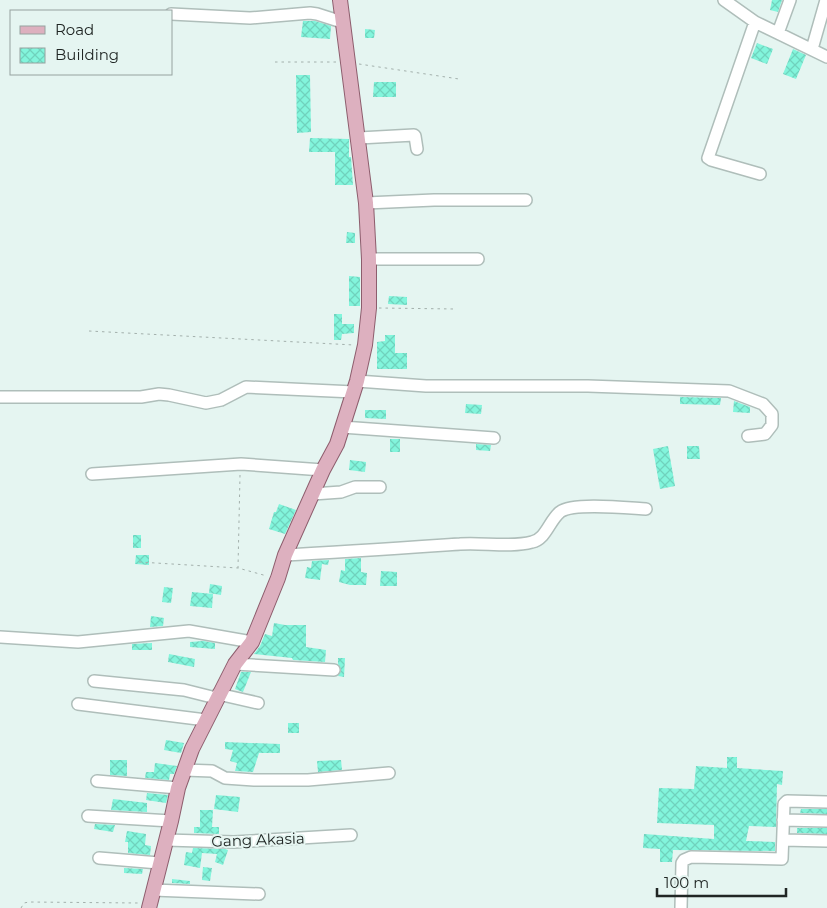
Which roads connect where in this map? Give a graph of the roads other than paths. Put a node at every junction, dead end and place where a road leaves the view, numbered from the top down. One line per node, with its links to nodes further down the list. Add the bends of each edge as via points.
1 (340, 0): 6 (main road)
2 (724, 0): 7 (street)
3 (790, 0): 8 (street)
4 (826, 0): 9 (street)
5 (172, 14): 6 (street, via 250,18 310,13)
6 (342, 22): 11 (main road)
7 (755, 22): 8 (street); 13 (street, via 708,158)
8 (778, 33): 9 (street)
9 (812, 49): 10 (street)
10 (827, 57)
11 (359, 138): 12 (street, via 414,135); 15 (main road)
12 (417, 149)
13 (760, 174)
14 (526, 200): 15 (street)
15 (366, 202): 17 (main road)
16 (478, 258): 17 (street)
17 (369, 259): 18 (main road, via 365,345)
18 (355, 386): 19 (street, via 246,387 221,400 206,403 158,394 141,397); 20 (main road); 21 (street, via 588,386 729,391 762,404 772,414 772,425 765,434)
19 (0, 397)
20 (342, 427): 22 (street); 23 (main road)
21 (748, 436)
22 (494, 438)
23 (323, 470): 24 (street, via 241,464); 26 (main road)
24 (92, 474)
25 (380, 487): 26 (street, via 355,487 341,492)
26 (313, 494): 28 (main road)
27 (646, 509): 28 (street, via 575,507 564,510 538,539 520,544 460,544)
28 (285, 555): 30 (main road)
29 (0, 637): 30 (street, via 78,642 184,631)
30 (252, 642): 31 (main road)
31 (235, 664): 32 (street); 34 (main road)
32 (334, 670)
33 (94, 681): 34 (street)
34 (217, 696): 35 (street); 37 (main road)
35 (258, 703)
36 (78, 704): 37 (street)
37 (206, 720): 38 (main road)
38 (184, 770): 39 (street, via 212,771 225,778 254,780 308,780); 41 (main road)
39 (389, 773)
40 (97, 780): 41 (street)
41 (178, 788): 45 (main road)
42 (827, 802): 44 (street, via 785,802)
43 (88, 816): 45 (street)
44 (783, 820): 46 (street); 49 (street)
45 (171, 821): 48 (main road)
46 (827, 821)
47 (351, 836): 48 (street, Gang Akasia, via 229,842)
48 (166, 840): 52 (main road)
49 (783, 840): 50 (street); 55 (street, via 783,856 779,860 691,857 684,860)
50 (827, 841)
51 (99, 858): 52 (street)
52 (159, 863): 54 (main road)
53 (258, 894): 54 (street)
54 (150, 900)
55 (680, 908)

